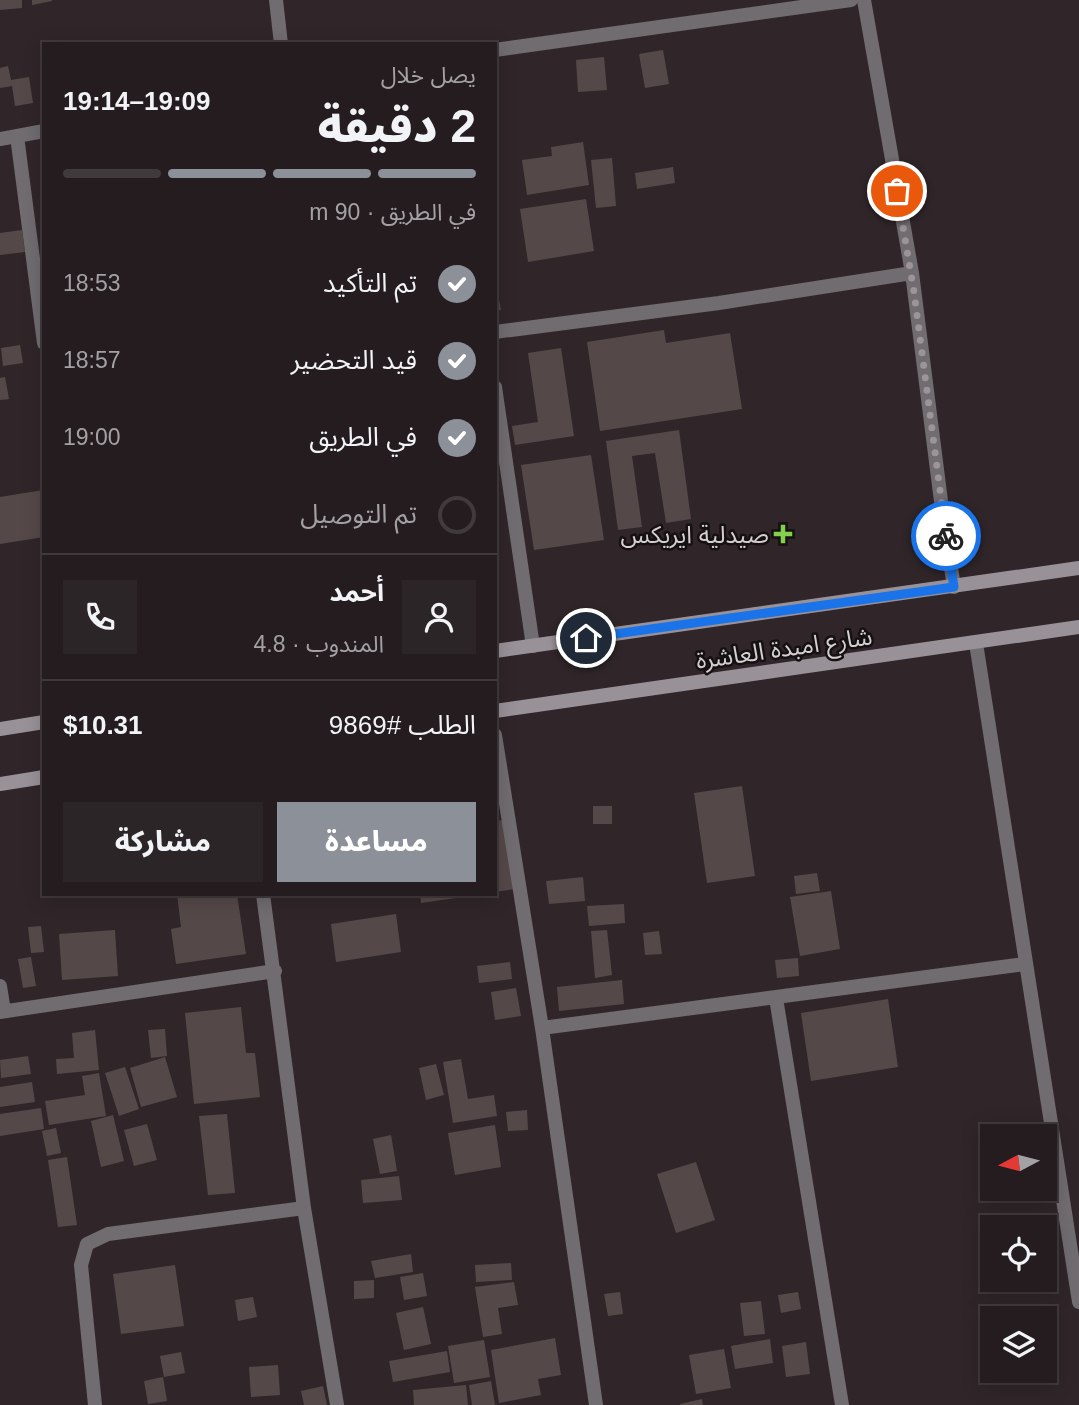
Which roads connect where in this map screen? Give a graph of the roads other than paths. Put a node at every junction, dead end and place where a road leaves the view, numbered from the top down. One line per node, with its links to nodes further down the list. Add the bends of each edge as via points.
1 (276, 0): 4 (street)
2 (851, 0): 5 (street)
3 (864, 0): 9 (street)
4 (281, 42)
5 (497, 50)
6 (42, 131): 7 (street)
7 (17, 136): 8 (street); 10 (street)
8 (0, 139)
9 (912, 273): 11 (street); 14 (street)
10 (42, 329)
11 (497, 332)
12 (497, 401): 17 (street)
13 (1079, 568): 14 (main road, شارع امبدة العاشرة)
14 (954, 587): 17 (main road, شارع امبدة العاشرة)
15 (1079, 627): 16 (main road, شارع امبدة العاشرة)
16 (976, 643): 19 (main road, شارع امبدة العاشرة); 26 (street)
17 (533, 646): 18 (main road, شارع امبدة العاشرة)
18 (497, 651)
19 (497, 711)
20 (42, 722): 21 (main road)
21 (0, 729)
22 (497, 747): 31 (street)
23 (42, 777): 24 (main road)
24 (0, 784)
25 (263, 896): 27 (street)
26 (1025, 964): 29 (street); 33 (street)
27 (275, 971): 30 (street); 32 (street)
28 (0, 986): 30 (street)
29 (776, 998): 31 (street); 37 (street)
30 (2, 1012)
31 (542, 1028): 36 (street)
32 (304, 1208): 34 (street, via 108,1234 88,1244 81,1265); 35 (street)
33 (1079, 1302)
34 (94, 1405)
35 (337, 1405)
36 (596, 1405)
37 (842, 1405)

